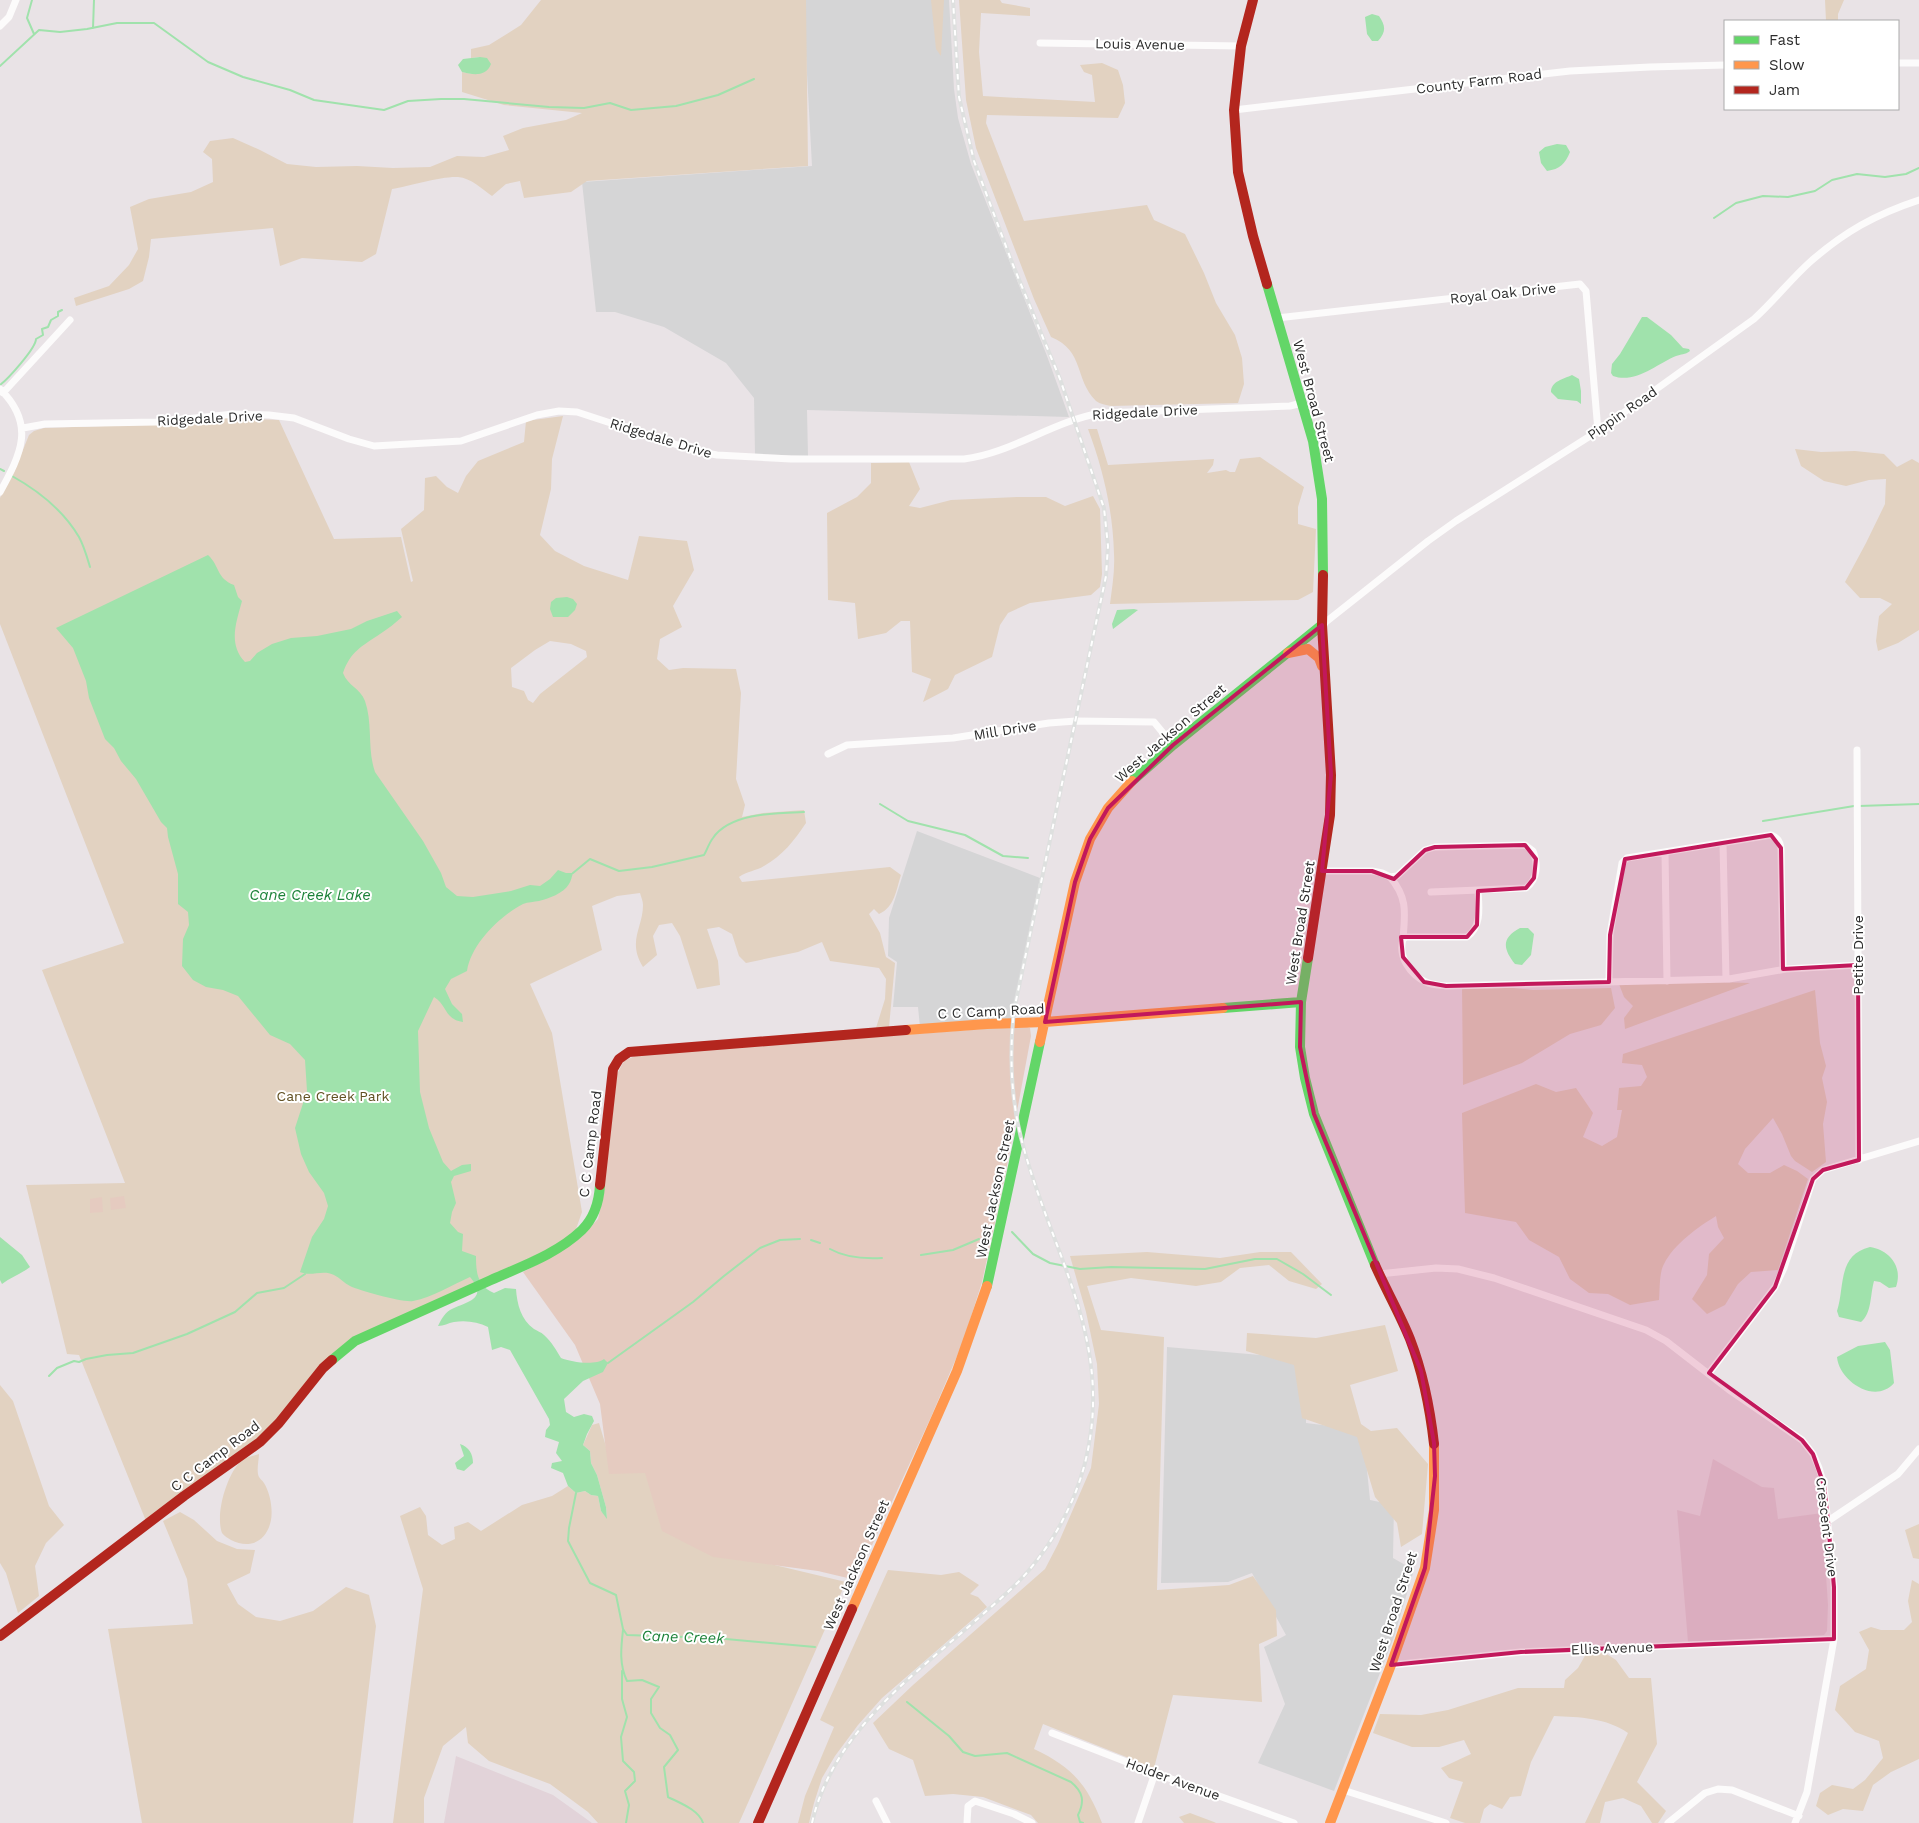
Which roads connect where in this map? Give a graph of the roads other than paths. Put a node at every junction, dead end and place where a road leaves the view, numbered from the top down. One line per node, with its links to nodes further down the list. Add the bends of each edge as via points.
1 (16, 0): 3 (street)
2 (1253, 0): 5 (street, West Broad Street)
3 (0, 26)
4 (1040, 43): 5 (street, Louis Avenue)
5 (1241, 46): 9 (street, West Broad Street)
6 (1899, 63): 7 (street)
7 (1919, 63)
8 (1724, 65): 9 (street, County Farm Road, via 1570,71)
9 (1234, 110): 11 (street, West Broad Street, via 1240,181)
10 (1919, 200): 16 (street, Pippin Road, via 1846,233 1810,262 1754,319)
11 (1277, 318): 14 (street, West Broad Street); 16 (street, Royal Oak Drive, via 1580,284 1586,291)
12 (70, 320): 13 (street)
13 (2, 391): 15 (street, via 14,406)
14 (1302, 404): 15 (street, Ridgedale Drive, via 1101,413 1074,419 989,453 964,459 716,456 576,412 537,415 462,441 374,446 294,418 269,415 45,424); 18 (street, West Broad Street, via 1313,441 1322,499)
15 (23, 428): 17 (street, via 13,467)
16 (1598, 431): 18 (street, Pippin Road, via 1449,526)
17 (0, 492)
18 (1322, 625): 19 (street, West Jackson Street); 20 (street, West Broad Street)
19 (1288, 653): 20 (street, via 1308,650 1319,658); 21 (street, West Jackson Street)
20 (1324, 670): 26 (street, West Broad Street, via 1331,775 1330,816)
21 (1173, 745): 23 (street, Mill Drive, via 1154,722 1076,721 953,738 847,745); 37 (street, West Jackson Street, via 1133,780 1108,808 1090,839 1075,882)
22 (1857, 750): 31 (street, Petite Drive)
23 (828, 754)
24 (1723, 843): 25 (street); 32 (street, via 1771,836 1780,842); 33 (street)
25 (1666, 852): 34 (street); 35 (street, via 1627,858 1622,863 1610,935)
26 (1322, 871): 27 (street, via 1372,871); 36 (street, West Broad Street)
27 (1390, 877): 28 (street, via 1397,876 1425,850 1435,847 1525,845 1533,851 1536,867 1531,884 1519,889); 30 (street, via 1404,901)
28 (1478, 891): 29 (street); 30 (street, via 1474,932 1467,936)
29 (1431, 892)
30 (1403, 939): 35 (street, via 1403,958 1408,967 1432,985)
31 (1858, 966): 32 (street); 39 (street, Petite Drive)
32 (1784, 969): 33 (street)
33 (1726, 979): 34 (street)
34 (1667, 980): 35 (street)
35 (1609, 982)
36 (1301, 1002): 37 (street, C C Camp Road); 40 (street, West Broad Street, via 1300,1047 1314,1114)
37 (1046, 1022): 44 (street, C C Camp Road, via 978,1024 628,1052 613,1069 599,1198 583,1229 537,1259 355,1341 323,1368 260,1442); 52 (street, West Jackson Street, via 987,1288 975,1325)
38 (1919, 1141): 39 (street)
39 (1859, 1160): 41 (street, via 1823,1170 1813,1179 1775,1286)
40 (1380, 1274): 41 (street, Crescent Drive, via 1436,1268 1458,1269 1494,1278 1646,1330); 46 (street, West Broad Street, via 1421,1371 1430,1408 1435,1476 1434,1510 1425,1568)
41 (1709, 1373): 43 (street, Crescent Drive, via 1802,1440 1819,1468)
42 (1919, 1449): 43 (street, via 1898,1474)
43 (1828, 1521): 45 (street, Crescent Drive, via 1834,1588)
44 (0, 1636)
45 (1834, 1639): 46 (street, Ellis Avenue, via 1521,1652); 51 (street, Crescent Drive, via 1807,1792)
46 (1391, 1665): 49 (street, West Broad Street)
47 (1052, 1733): 48 (street, Holder Avenue)
48 (1155, 1773): 56 (street); 57 (street, Holder Avenue)
49 (1343, 1790): 58 (street, West Broad Street); 59 (street)
50 (876, 1801): 53 (street)
51 (1799, 1816): 60 (street, via 1732,1790 1718,1789 1705,1792); 61 (street, Crescent Drive)
52 (758, 1823)
53 (887, 1823)
54 (967, 1823): 55 (street, via 968,1806 975,1800)
55 (1032, 1823)
56 (1138, 1823)
57 (1294, 1823)
58 (1330, 1823)
59 (1446, 1823)
60 (1668, 1823)
61 (1795, 1823)

